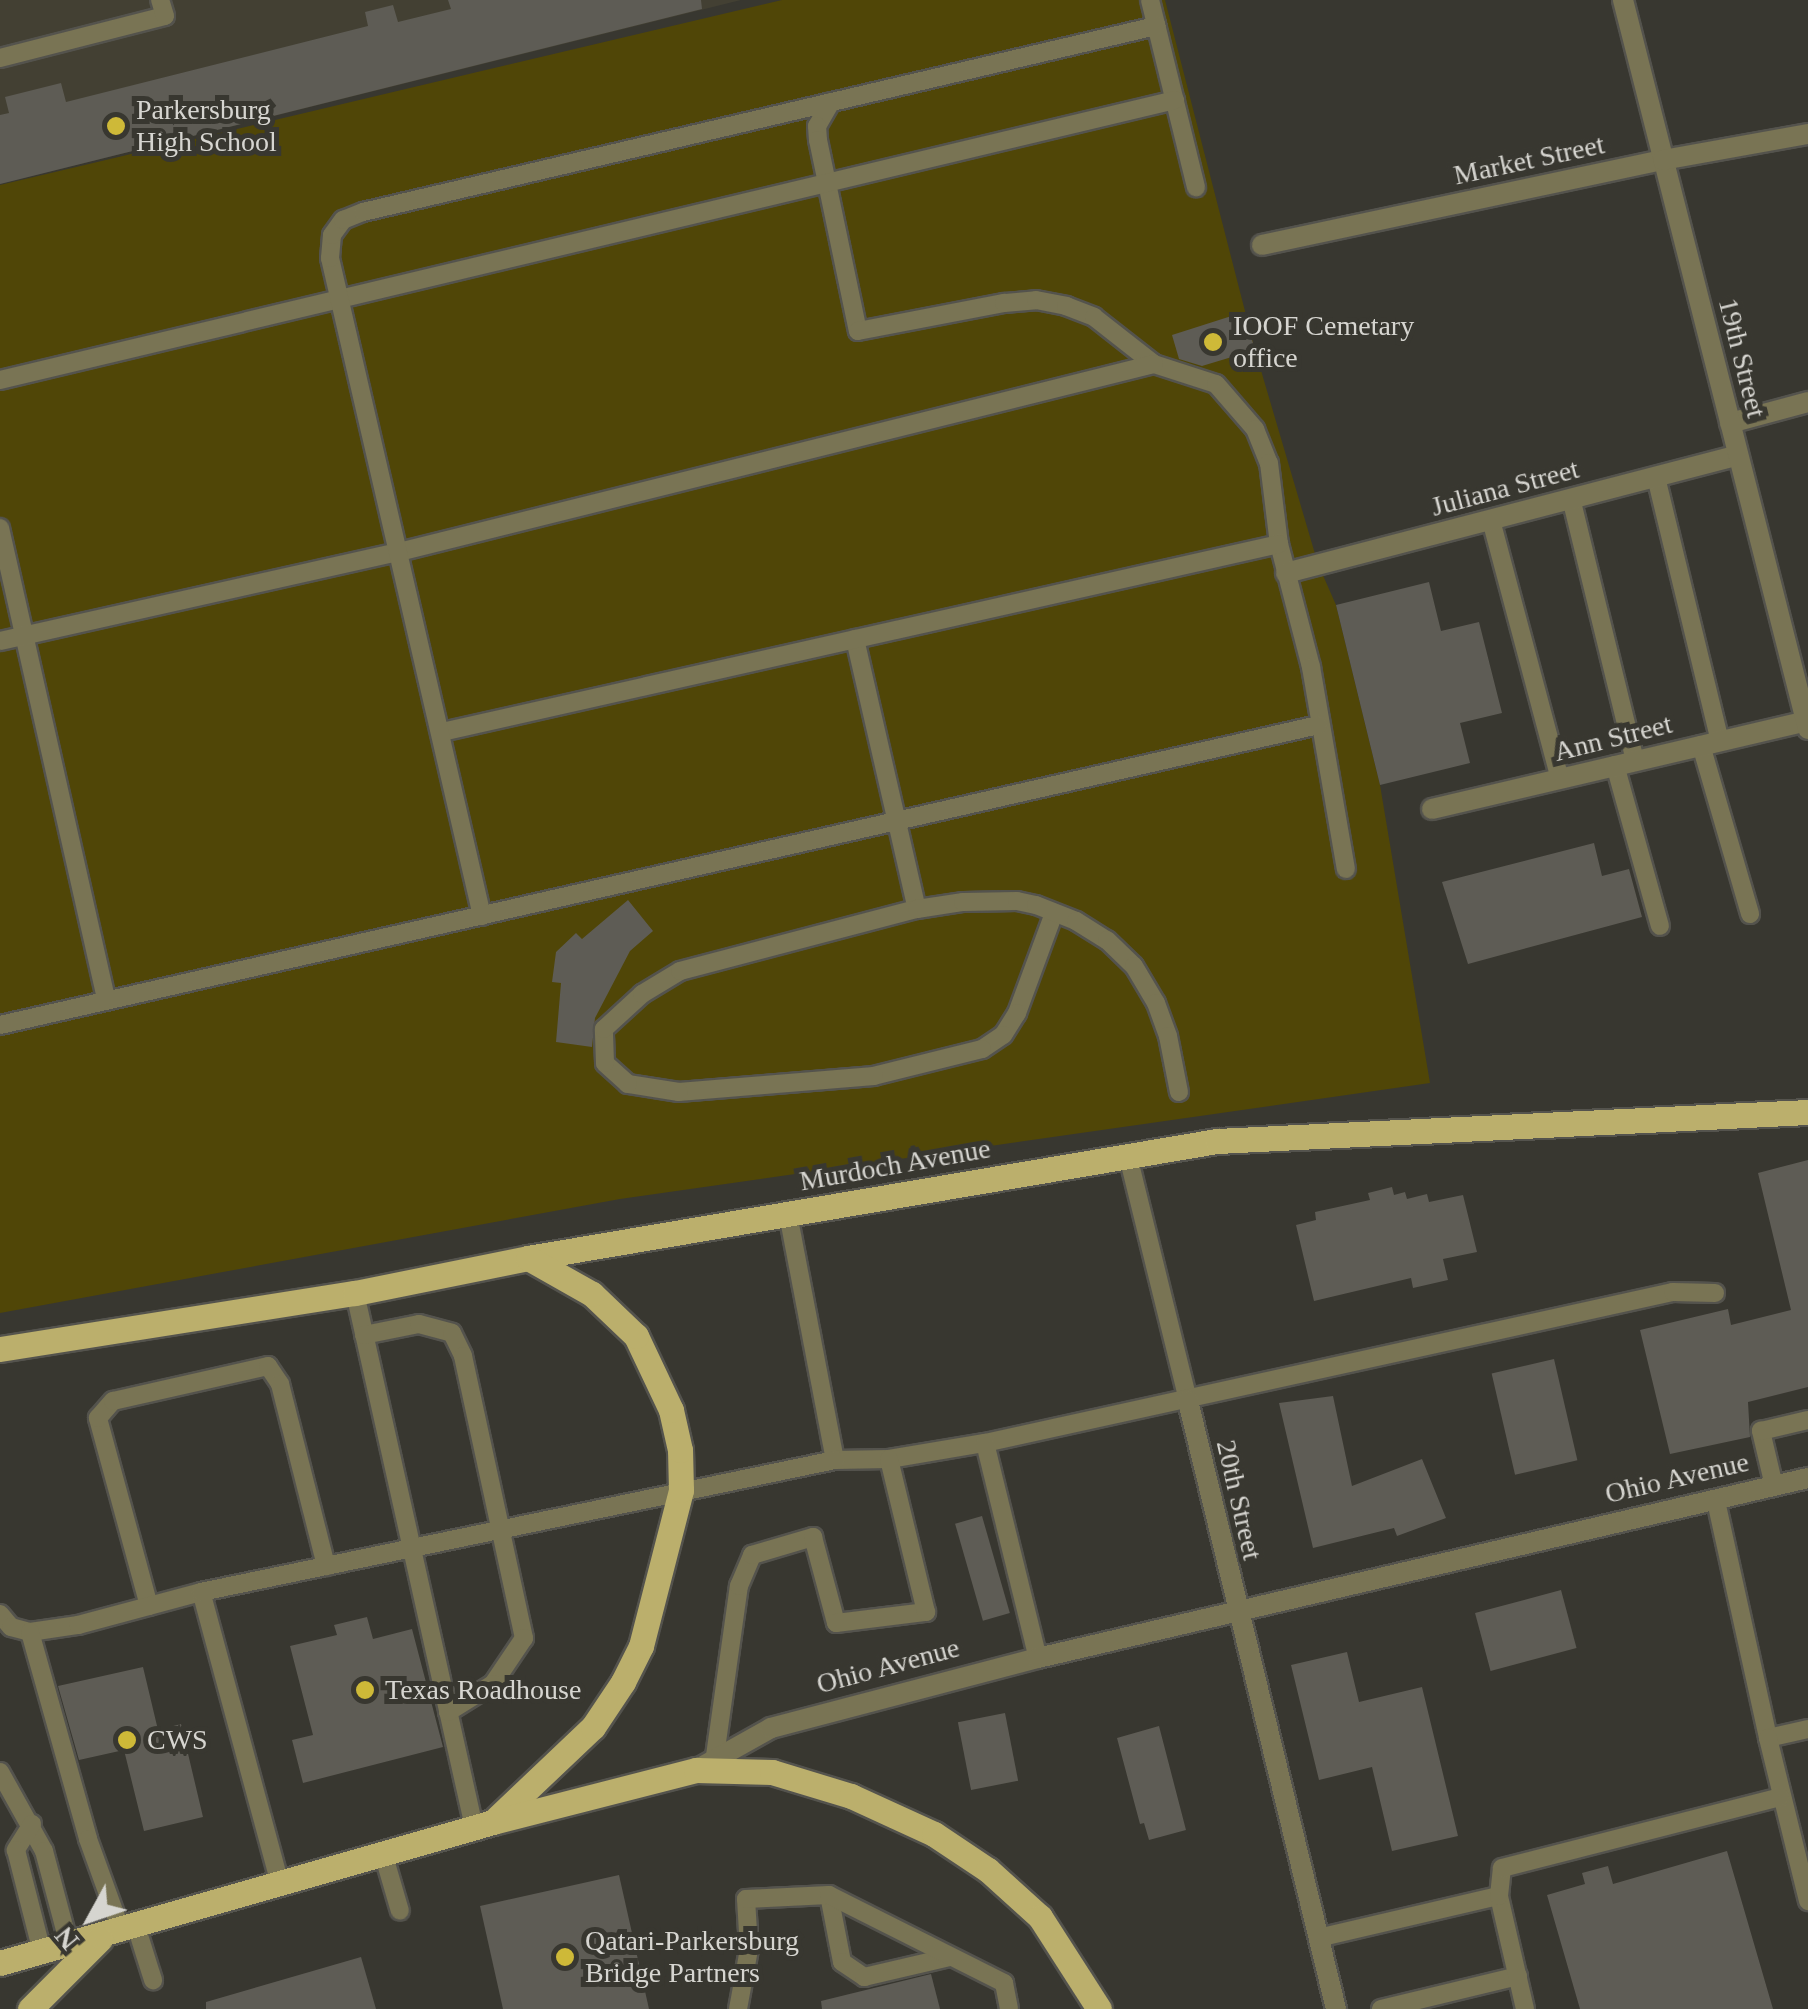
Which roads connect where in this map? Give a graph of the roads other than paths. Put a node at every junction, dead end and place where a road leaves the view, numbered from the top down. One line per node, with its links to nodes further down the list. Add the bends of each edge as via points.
1 (160, 0): 5 (lane, via 164,16)
2 (1150, 0): 4 (lane)
3 (1623, 0): 9 (street, 19th Street)
4 (1156, 26): 6 (lane); 7 (lane)
5 (0, 58)
6 (1174, 100): 10 (lane); 11 (lane)
7 (831, 102): 10 (lane, via 817,126); 13 (lane, via 363,212 332,235)
8 (1808, 134): 9 (street, Market Street)
9 (1663, 160): 12 (street, Market Street); 17 (street, 19th Street)
10 (828, 181): 13 (lane); 14 (lane, via 858,331 1036,300 1094,317)
11 (1196, 187)
12 (1262, 244)
13 (339, 297): 15 (lane); 24 (lane)
14 (1154, 364): 23 (lane, via 1216,384 1256,429 1269,462); 24 (lane)
15 (0, 380)
16 (1808, 402): 17 (street)
17 (1730, 423): 18 (street, 19th Street)
18 (1738, 455): 19 (street, Juliana Street); 30 (street, 19th Street)
19 (1656, 477): 20 (street, Juliana Street); 32 (lane)
20 (1570, 498): 21 (street, Juliana Street); 33 (lane)
21 (1491, 520): 25 (street, Juliana Street); 34 (lane)
22 (0, 528): 26 (lane)
23 (1279, 544): 25 (lane); 27 (lane)
24 (399, 552): 26 (lane); 31 (lane)
25 (1286, 573): 29 (lane, via 1312,667)
26 (25, 636): 28 (lane); 43 (lane)
27 (855, 639): 31 (lane); 36 (lane)
28 (0, 642)
29 (1318, 725): 36 (lane); 37 (lane)
30 (1807, 725): 32 (street, Ann Street)
31 (442, 732): 41 (lane)
32 (1710, 743): 33 (street, Ann Street); 40 (lane)
33 (1626, 763): 34 (street, Ann Street); 42 (lane)
34 (1560, 779): 35 (street, Ann Street)
35 (1432, 808)
36 (895, 822): 38 (lane); 41 (lane)
37 (1346, 869)
38 (917, 909): 39 (lane, via 1018,901); 39 (lane, via 680,971 604,1029 605,1063 628,1084 679,1092 874,1076 982,1048 1003,1035 1017,1013)
39 (1054, 913): 45 (lane, via 1107,940 1134,966 1168,1036)
40 (1750, 914)
41 (482, 916): 43 (lane)
42 (1660, 926)
43 (106, 1000): 44 (lane)
44 (0, 1025)
45 (1178, 1092)
46 (1808, 1112): 47 (main road, Murdoch Avenue, via 1217,1141)
47 (1128, 1156): 48 (main road, Murdoch Avenue); 54 (lane)
48 (788, 1214): 49 (main road, Murdoch Avenue); 57 (lane)
49 (528, 1258): 50 (main road, Murdoch Avenue); 61 (main road, via 592,1294 636,1336 671,1410)
50 (356, 1293): 52 (lane); 53 (main road, Murdoch Avenue)
51 (1715, 1293): 54 (lane, via 1674,1292)
52 (364, 1335): 63 (lane, via 419,1324 452,1333); 64 (lane)
53 (0, 1349)
54 (1188, 1401): 56 (lane); 68 (street, 20th Street)
55 (1808, 1420): 60 (lane, via 1761,1430)
56 (986, 1444): 58 (lane); 71 (lane)
57 (835, 1460): 58 (lane); 61 (lane)
58 (890, 1460): 75 (lane, via 926,1612 836,1623 813,1537 752,1555 739,1586)
59 (1808, 1478): 60 (street, Ohio Avenue)
60 (1774, 1486): 62 (street, Ohio Avenue)
61 (681, 1490): 63 (lane); 79 (main road, via 641,1646 623,1682 594,1727)
62 (1716, 1501): 68 (street, Ohio Avenue); 74 (lane)
63 (500, 1529): 64 (lane); 72 (lane, via 524,1638 493,1684)
64 (412, 1547): 65 (lane); 72 (lane)
65 (326, 1566): 66 (lane); 67 (lane, via 280,1384 268,1366 113,1401 98,1418)
66 (201, 1592): 67 (lane); 81 (lane)
67 (149, 1606): 70 (lane)
68 (1237, 1611): 71 (street, Ohio Avenue); 87 (street, 20th Street)
69 (0, 1614): 70 (lane, via 11,1627)
70 (30, 1632): 86 (lane)
71 (1038, 1658): 75 (street, Ohio Avenue, via 771,1728)
72 (448, 1712): 79 (lane)
73 (1808, 1729): 74 (lane)
74 (1768, 1738): 77 (lane)
75 (705, 1763): 79 (main road, Ohio Avenue); 97 (main road, via 772,1772 851,1796 934,1834 1040,1917)
76 (2, 1780): 78 (lane)
77 (1780, 1796): 83 (lane, via 1502,1868); 84 (lane)
78 (32, 1824): 88 (lane); 89 (lane, via 16,1850)
79 (484, 1824): 80 (main road, Ohio Avenue)
80 (383, 1854): 81 (main road, Ohio Avenue); 85 (lane)
81 (280, 1884): 86 (main road, Ohio Avenue)
82 (829, 1895): 90 (lane); 90 (lane, via 842,1962 864,1977); 94 (lane, via 746,1899 748,1949)
83 (1499, 1896): 87 (lane); 92 (lane)
84 (1808, 1901)
85 (400, 1911)
86 (121, 1930): 88 (main road, Ohio Avenue); 93 (lane); 95 (main road)
87 (1318, 1938): 98 (street, 20th Street)
88 (69, 1944): 89 (main road, Ohio Avenue)
89 (42, 1952): 91 (main road, Ohio Avenue)
90 (950, 1957): 96 (lane, via 1004,1983)
91 (0, 1963)
92 (1518, 1976): 99 (lane); 100 (lane)
93 (153, 1980)
94 (738, 2008)
95 (30, 2009)
96 (1009, 2009)
97 (1100, 2009)
98 (1336, 2009)
99 (1382, 2009)
100 (1525, 2009)

